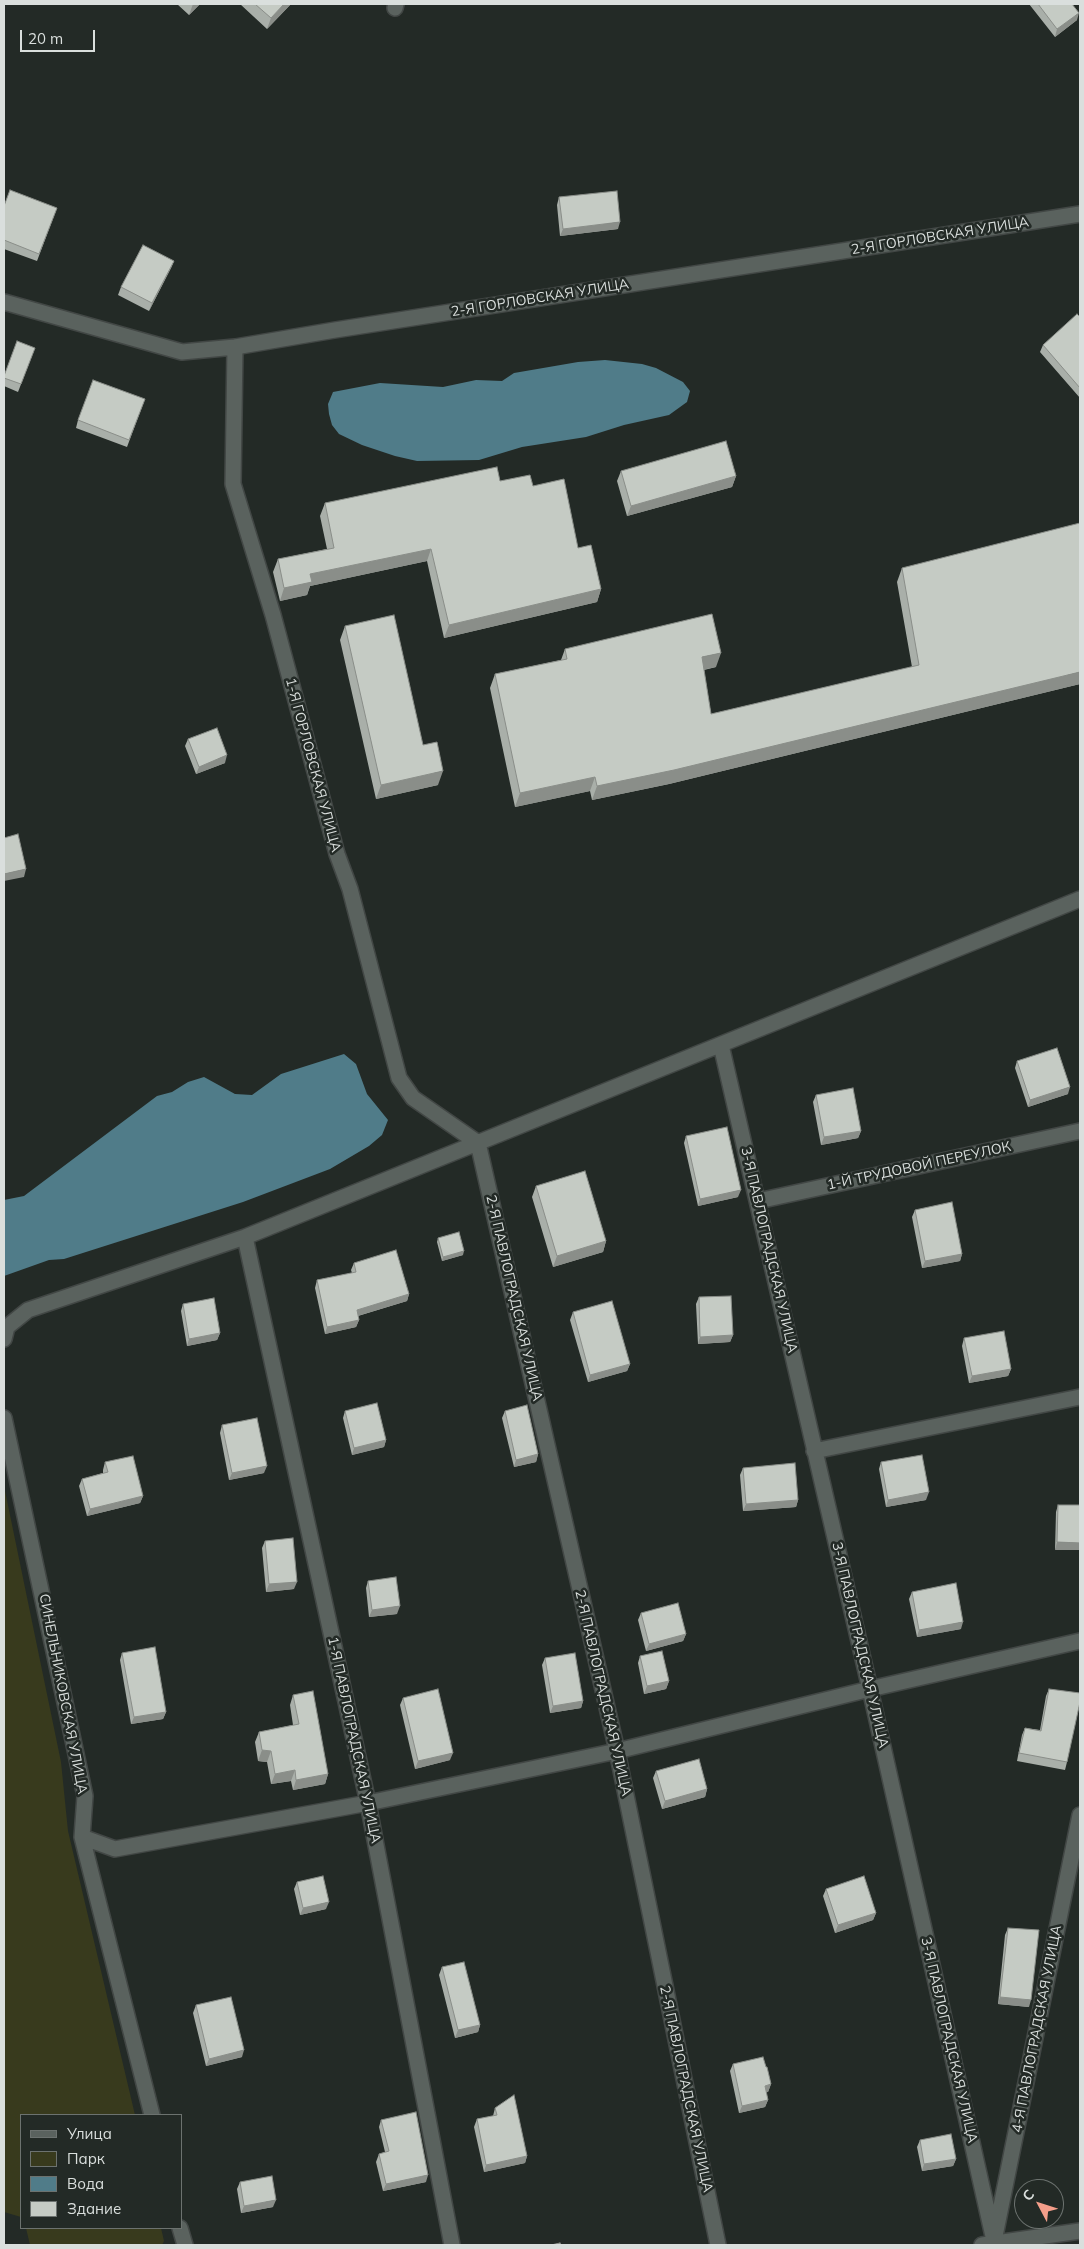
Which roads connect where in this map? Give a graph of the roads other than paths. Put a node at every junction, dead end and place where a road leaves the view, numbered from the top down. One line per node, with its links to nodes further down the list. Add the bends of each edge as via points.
1 (1080, 214): 3 (street, 2-Я ГОРЛОВСКАЯ УЛИЦА)
2 (4, 302): 3 (street, 2-Я ГОРЛОВСКАЯ УЛИЦА, via 182,352)
3 (235, 348): 7 (street, 1-Я ГОРЛОВСКАЯ УЛИЦА, via 233,484 273,615 336,854 350,889 399,1078 413,1098)
4 (1080, 899): 5 (street)
5 (721, 1045): 7 (street); 8 (street, 3-Я ПАВЛОГРАДСКАЯ УЛИЦА)
6 (1080, 1131): 8 (street, 1-Й ТРУДОВОЙ ПЕРЕУЛОК)
7 (478, 1143): 9 (street); 16 (street, 2-Я ПАВЛОГРАДСКАЯ УЛИЦА)
8 (758, 1201): 13 (street, 3-Я ПАВЛОГРАДСКАЯ УЛИЦА)
9 (246, 1237): 10 (street, via 28,1310); 17 (street, 1-Я ПАВЛОГРАДСКАЯ УЛИЦА)
10 (5, 1333)
11 (1080, 1397): 13 (street)
12 (4, 1418): 19 (street, СИНЕЛЬНИКОВСКАЯ УЛИЦА, via 85,1796)
13 (814, 1451): 15 (street, 3-Я ПАВЛОГРАДСКАЯ УЛИЦА)
14 (1080, 1641): 15 (street)
15 (870, 1689): 16 (street); 23 (street, 3-Я ПАВЛОГРАДСКАЯ УЛИЦА)
16 (617, 1751): 17 (street); 26 (street, 2-Я ПАВЛОГРАДСКАЯ УЛИЦА)
17 (368, 1802): 19 (street, via 115,1848); 25 (street, 1-Я ПАВЛОГРАДСКАЯ УЛИЦА)
18 (1080, 1815): 23 (street, 4-Я ПАВЛОГРАДСКАЯ УЛИЦА)
19 (82, 1837): 20 (street, СИНЕЛЬНИКОВСКАЯ УЛИЦА)
20 (152, 2114)
21 (180, 2229): 24 (street)
22 (1080, 2231): 23 (street)
23 (990, 2244)
24 (185, 2245)
25 (452, 2245)
26 (718, 2245)

